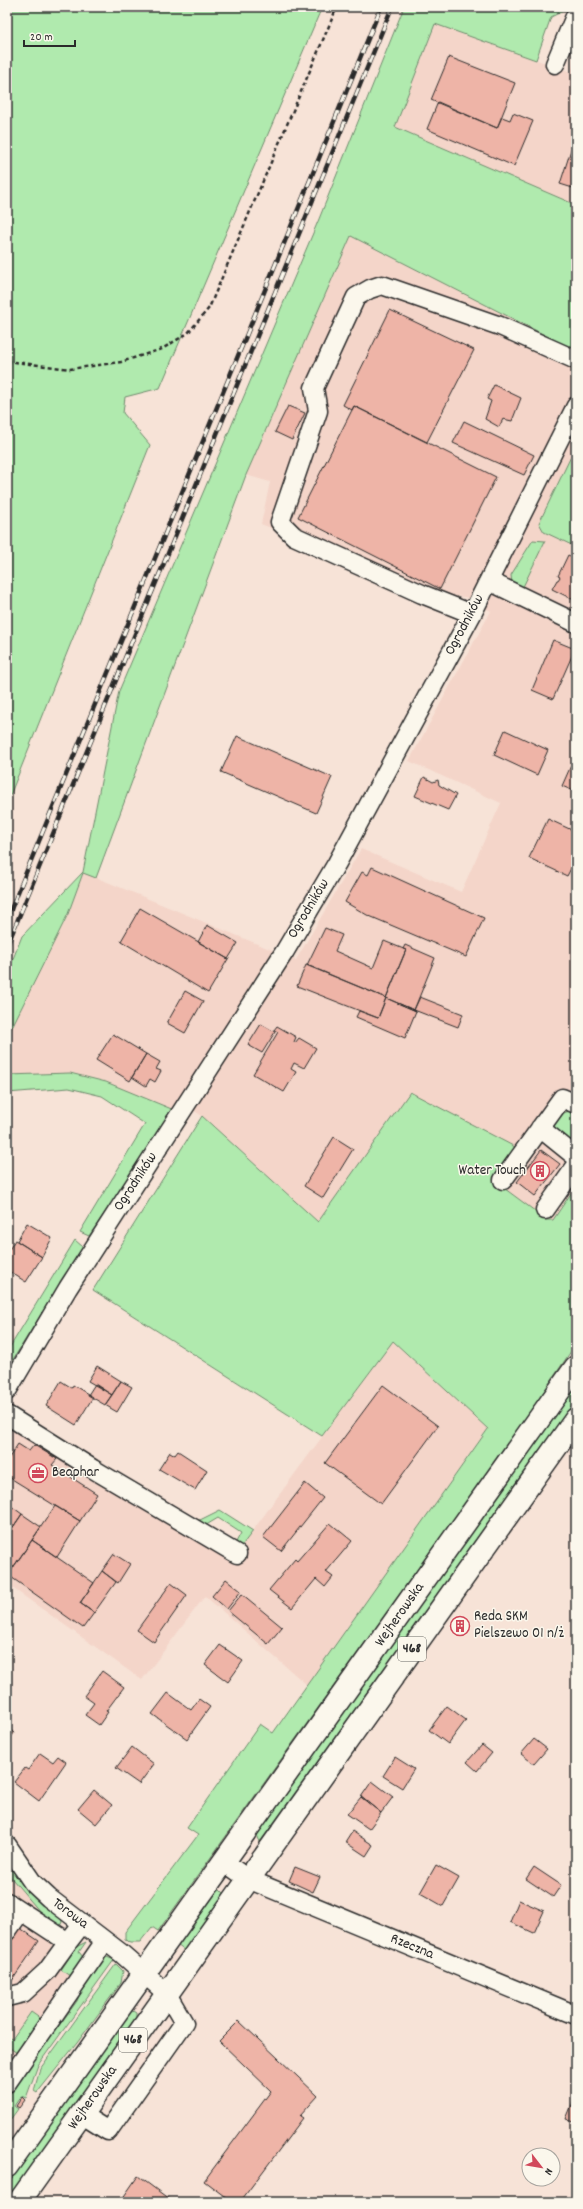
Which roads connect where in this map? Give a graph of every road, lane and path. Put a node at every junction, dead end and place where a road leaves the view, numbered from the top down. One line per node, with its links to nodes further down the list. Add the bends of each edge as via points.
1 (338, 7): 5 (path, via 208,308 188,332 162,349 121,362 70,369)
2 (576, 14): 3 (street)
3 (554, 64)
4 (576, 360): 8 (street, via 500,326 382,286 356,297 314,388 318,411 280,522 294,536)
5 (7, 361)
6 (576, 406): 7 (street, Ogrodników)
7 (489, 581): 8 (street, Ogrodników); 9 (street)
8 (472, 614): 17 (street, Ogrodników, via 344,850 285,951 68,1288)
9 (576, 624)
10 (576, 1104): 11 (street, via 562,1098)
11 (540, 1128): 12 (street); 14 (street)
12 (576, 1157)
13 (576, 1166): 15 (street)
14 (503, 1180)
15 (545, 1210)
16 (576, 1367): 22 (main road, Wejherowska / 468)
17 (7, 1391)
18 (7, 1415): 20 (street)
19 (576, 1419): 23 (main road, Wejherowska / 468)
20 (237, 1554)
21 (7, 1845): 25 (street, Torowa, via 33,1883)
22 (224, 1862): 23 (street); 29 (main road, Wejherowska / 468)
23 (248, 1878): 30 (main road, Wejherowska / 468); 32 (street, Rzeczna)
24 (14, 1907): 26 (street); 28 (street)
25 (82, 1924): 27 (street, Torowa); 28 (street)
26 (7, 1931)
27 (105, 1941): 29 (street, Torowa); 33 (street)
28 (68, 1942): 31 (street, via 46,1972 23,1993)
29 (143, 1975): 30 (street); 35 (main road, Wejherowska / 468)
30 (167, 1994): 34 (main road, Wejherowska / 468); 34 (street, via 184,2023 108,2131)
31 (7, 1997)
32 (576, 2015)
33 (7, 2083)
34 (81, 2114): 36 (main road, Wejherowska / 468)
35 (7, 2166)
36 (19, 2202)

